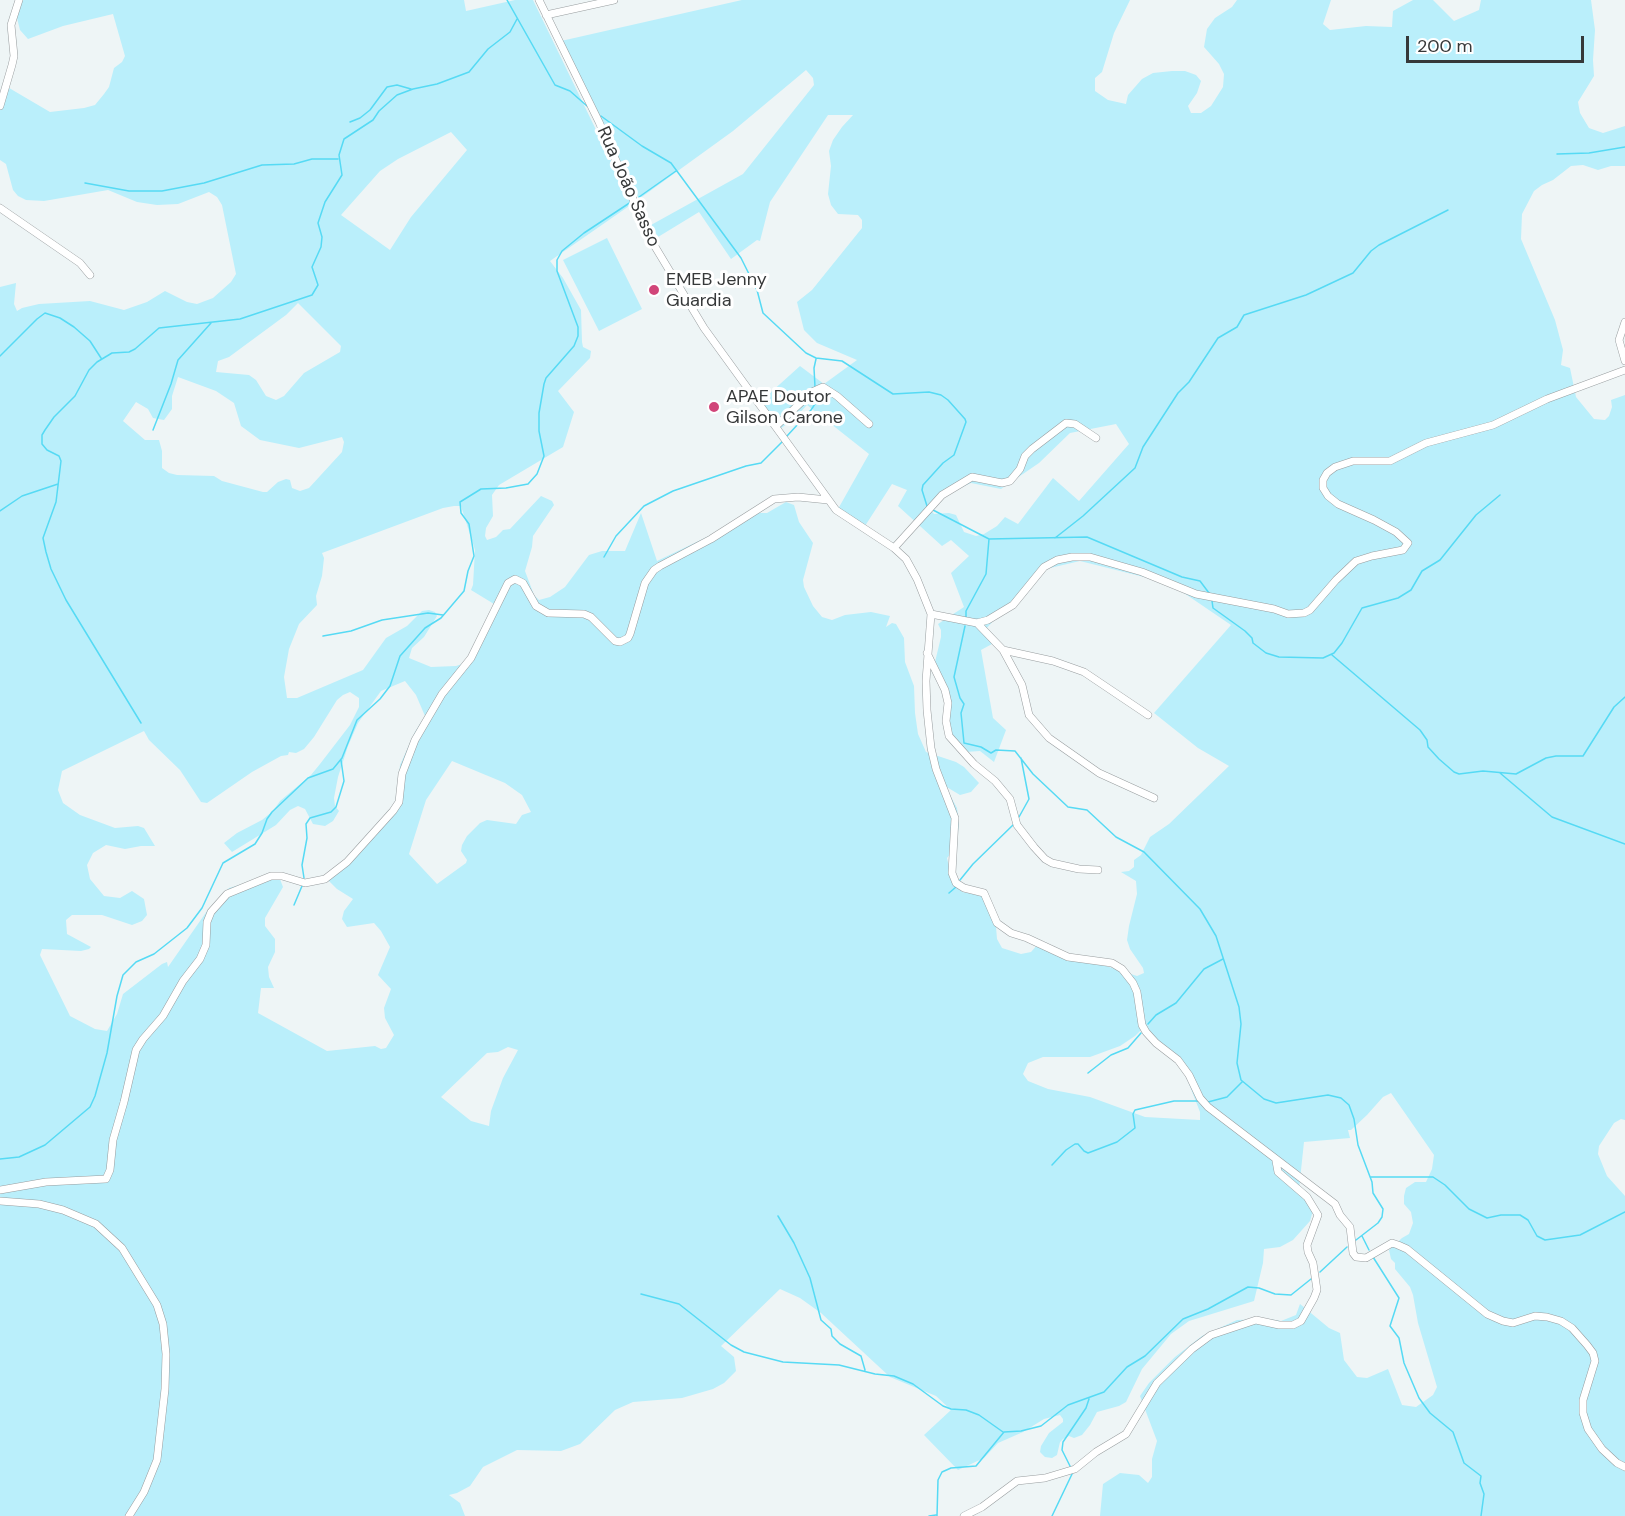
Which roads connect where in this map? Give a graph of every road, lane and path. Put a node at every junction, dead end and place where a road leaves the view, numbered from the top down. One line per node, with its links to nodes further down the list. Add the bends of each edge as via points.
1 (19, 0): 5 (street, via 11,25 14,56)
2 (539, 0): 4 (street, Rua João Sasso)
3 (614, 0): 4 (street)
4 (546, 15): 12 (street, Rua João Sasso, via 659,256 726,360)
5 (0, 106)
6 (0, 208): 7 (street)
7 (90, 274)
8 (1625, 322): 9 (street, via 1618,340)
9 (1625, 361)
10 (1625, 370): 17 (street, via 1547,399 1493,425 1426,443 1390,461 1353,461 1327,473 1323,488 1328,496 1396,532 1408,543 1403,550 1356,561 1304,613 1288,614 1196,594 1142,572 1090,557 1072,557 1044,567 1013,605)
11 (869, 424): 12 (street, via 823,387 812,392)
12 (776, 426): 14 (street, Rua João Sasso)
13 (1096, 438): 15 (street, via 1075,424 1066,423 1025,456 1010,481 972,477 942,495)
14 (828, 500): 15 (street, Rua João Sasso, via 845,517); 24 (street, via 774,499 654,570 645,583 630,634 620,642 591,617 548,613 536,606 523,583 515,579 508,583 471,658 442,694 415,740 402,774 399,802 347,862 325,879 305,883 271,876 227,894 211,912 200,959 136,1050 106,1179 46,1182)
15 (894, 548): 16 (street, Rua João Sasso, via 912,567)
16 (931, 614): 17 (street); 19 (street)
17 (977, 623): 18 (street)
18 (1003, 651): 20 (street, via 1084,672); 21 (street, via 1022,685 1029,716 1049,738 1099,773)
19 (927, 654): 22 (street, via 945,690 949,736 1010,798 1014,818 1028,840 1052,863); 23 (street, via 931,748 953,811 952,873 956,883 984,893 997,923 1011,933 1068,957 1112,963 1122,969 1137,992 1146,1032 1178,1060 1208,1107)
20 (1148, 715)
21 (1154, 798)
22 (1098, 870)
23 (1276, 1161): 26 (street, via 1335,1204 1350,1227 1356,1257 1366,1258 1392,1243 1407,1249 1487,1314 1503,1322 1547,1317 1572,1328 1595,1360 1583,1400 1588,1429 1602,1449); 28 (street, via 1278,1172 1307,1197 1318,1215 1307,1245 1317,1290 1304,1317 1293,1325 1250,1321 1211,1335 1157,1383 1126,1434 1075,1468 1045,1478 1017,1481)
24 (0, 1190)
25 (0, 1201): 27 (street, via 39,1204 96,1224 122,1248 158,1305 166,1354 157,1460)
26 (1625, 1467)
27 (129, 1516)
28 (964, 1516)

